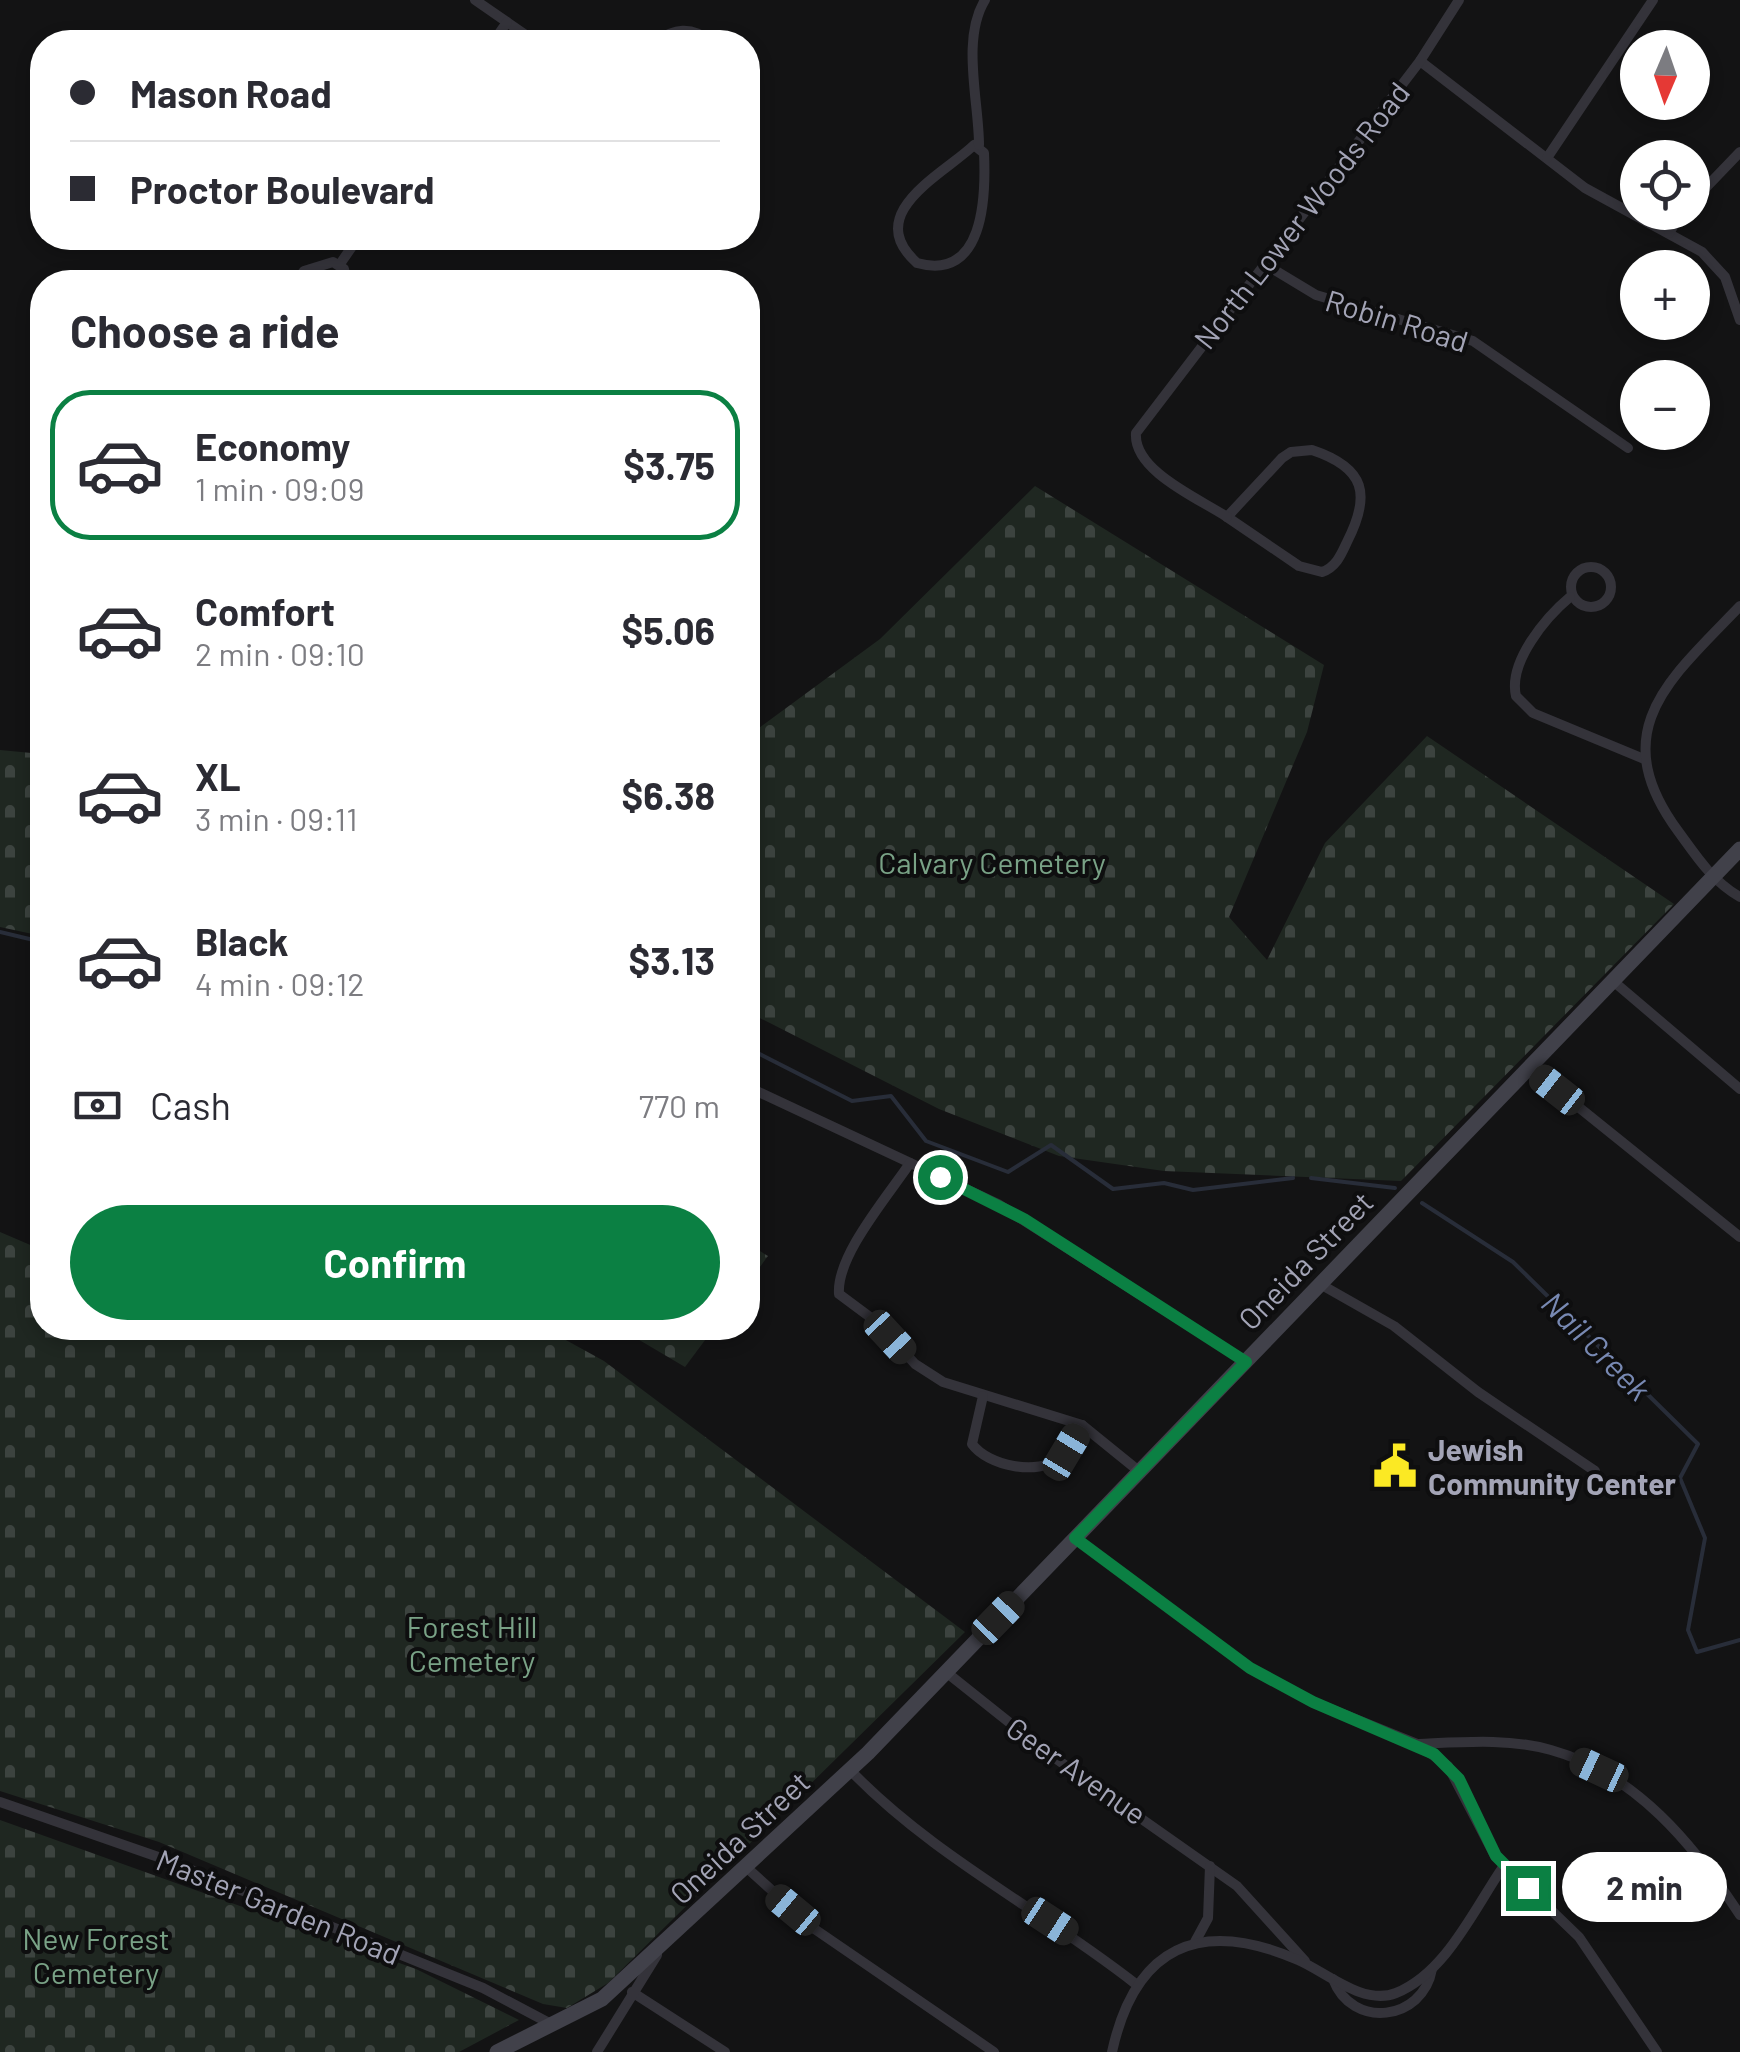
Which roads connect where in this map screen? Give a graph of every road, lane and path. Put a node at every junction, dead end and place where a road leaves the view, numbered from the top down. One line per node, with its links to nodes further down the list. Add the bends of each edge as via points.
1 (475, 0): 5 (street)
2 (986, 0): 9 (street, via 974,52)
3 (1459, 0): 8 (street, North Lower Woods Road)
4 (1653, 0): 11 (street)
5 (507, 22): 6 (street); 7 (street)
6 (501, 30)
7 (519, 30)
8 (1420, 61): 11 (street); 16 (street, North Lower Woods Road)
9 (979, 146): 9 (street, via 986,196 975,238 946,265 917,262 901,238 907,201)
10 (1740, 152): 12 (street)
11 (1547, 158): 14 (street, via 1604,201)
12 (1710, 183)
13 (1672, 230): 14 (street)
14 (1670, 233): 20 (street, via 1720,270)
15 (350, 250): 17 (street)
16 (1263, 263): 21 (street, Robin Road, via 1316,295 1473,341); 22 (street, North Lower Woods Road, via 1140,426 1136,443 1144,460)
17 (340, 264): 18 (street); 19 (street)
18 (310, 270)
19 (343, 270)
20 (1740, 320)
21 (1620, 442)
22 (1227, 517): 22 (street, via 1299,566 1322,572 1339,559 1363,491 1339,463 1302,449 1282,458)
23 (1570, 597): 23 (street, via 1585,605 1602,603 1612,593 1611,579 1604,571 1584,570); 25 (street, via 1526,652 1516,672 1516,696 1533,712)
24 (1740, 606): 25 (street, via 1661,692 1646,728)
25 (1644, 759): 27 (street, via 1664,812)
26 (1740, 848): 27 (street, Oneida Street)
27 (1712, 877): 28 (street); 29 (street, Oneida Street)
28 (1740, 897)
29 (1613, 981): 30 (street, Oneida Street); 31 (street)
30 (1530, 1068): 34 (street); 35 (street, Oneida Street)
31 (1740, 1089)
32 (760, 1093): 33 (street)
33 (910, 1163): 36 (street, via 1024,1219); 37 (street, via 847,1258 838,1276 840,1294 926,1372)
34 (1740, 1237)
35 (1320, 1284): 36 (street, Oneida Street); 39 (street, via 1394,1326)
36 (1246, 1362): 40 (street, Oneida Street)
37 (983, 1396): 38 (street); 38 (street, via 972,1444 996,1461 1053,1462)
38 (1082, 1425): 40 (street)
39 (1595, 1471)
40 (1140, 1472): 41 (street, Oneida Street)
41 (1075, 1538): 42 (street, Oneida Street); 43 (street, via 1250,1668)
42 (946, 1672): 44 (street, Oneida Street); 46 (street, Geer Avenue, via 1044,1751)
43 (1416, 1744): 48 (street, via 1459,1779); 49 (street, via 1516,1744 1599,1770 1675,1830)
44 (850, 1770): 47 (street, Oneida Street); 55 (street, via 911,1829)
45 (0, 1802): 57 (street, Master Garden Road, via 164,1858 483,1988)
46 (1210, 1865): 50 (street, via 1208,1918); 52 (street, Geer Avenue, via 1262,1910)
47 (746, 1867): 51 (street, Oneida Street); 61 (street, via 816,1930)
48 (1503, 1867): 53 (street); 63 (street, via 1579,1937)
49 (1740, 1915)
50 (1195, 1942): 52 (street, via 1247,1944); 55 (street, via 1160,1959)
51 (664, 1944): 56 (street); 57 (street, Oneida Street, via 602,1998)
52 (1309, 1966): 54 (street)
53 (1432, 1968): 54 (street, via 1388,1996); 54 (street, via 1422,1994 1386,2014 1354,2004)
54 (1332, 1978)
55 (1137, 1985): 62 (street)
56 (632, 1992): 59 (street); 60 (street)
57 (551, 2024): 58 (street, Oneida Street)
58 (497, 2052)
59 (597, 2052)
60 (725, 2052)
61 (994, 2052)
62 (1112, 2052)
63 (1658, 2052)

